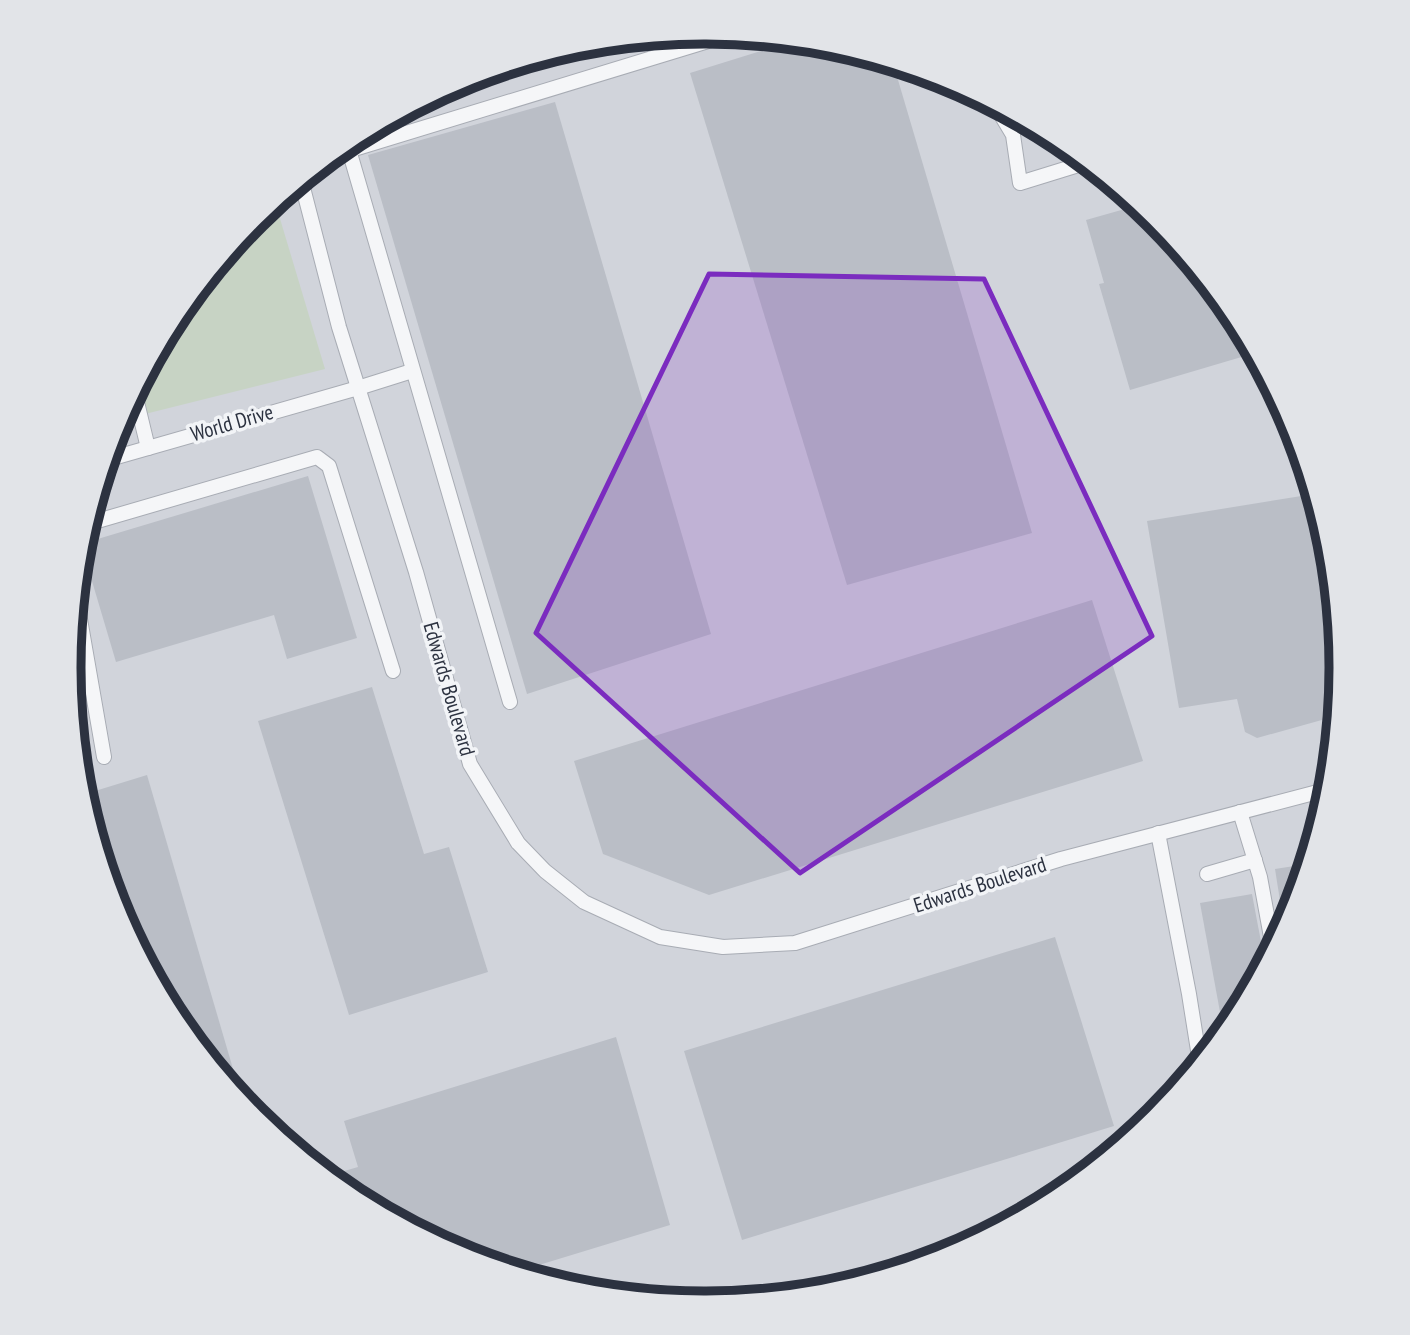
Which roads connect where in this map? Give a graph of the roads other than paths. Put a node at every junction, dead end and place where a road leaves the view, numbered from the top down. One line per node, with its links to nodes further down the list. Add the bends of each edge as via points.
1 (697, 44): 3 (street)
2 (1004, 120): 5 (street, via 1013,135 1020,183)
3 (363, 146)
4 (350, 155): 7 (street)
5 (1075, 166)
6 (304, 191): 8 (street, Edwards Boulevard)
7 (412, 371): 8 (street, World Drive); 15 (street)
8 (358, 388): 10 (street, World Drive); 19 (street, Edwards Boulevard, via 470,764 518,843 584,902 660,937 723,947 795,943)
9 (138, 408): 10 (street)
10 (148, 448): 11 (street, World Drive)
11 (118, 457)
12 (99, 520): 14 (street, via 317,457 329,466)
13 (83, 634): 16 (street)
14 (393, 671)
15 (510, 702)
16 (104, 757)
17 (1316, 792): 18 (street, Edwards Boulevard)
18 (1240, 812): 19 (street, Edwards Boulevard); 20 (street)
19 (1158, 833): 23 (street)
20 (1255, 860): 21 (street); 22 (street)
21 (1206, 874)
22 (1270, 930)
23 (1198, 1050)

